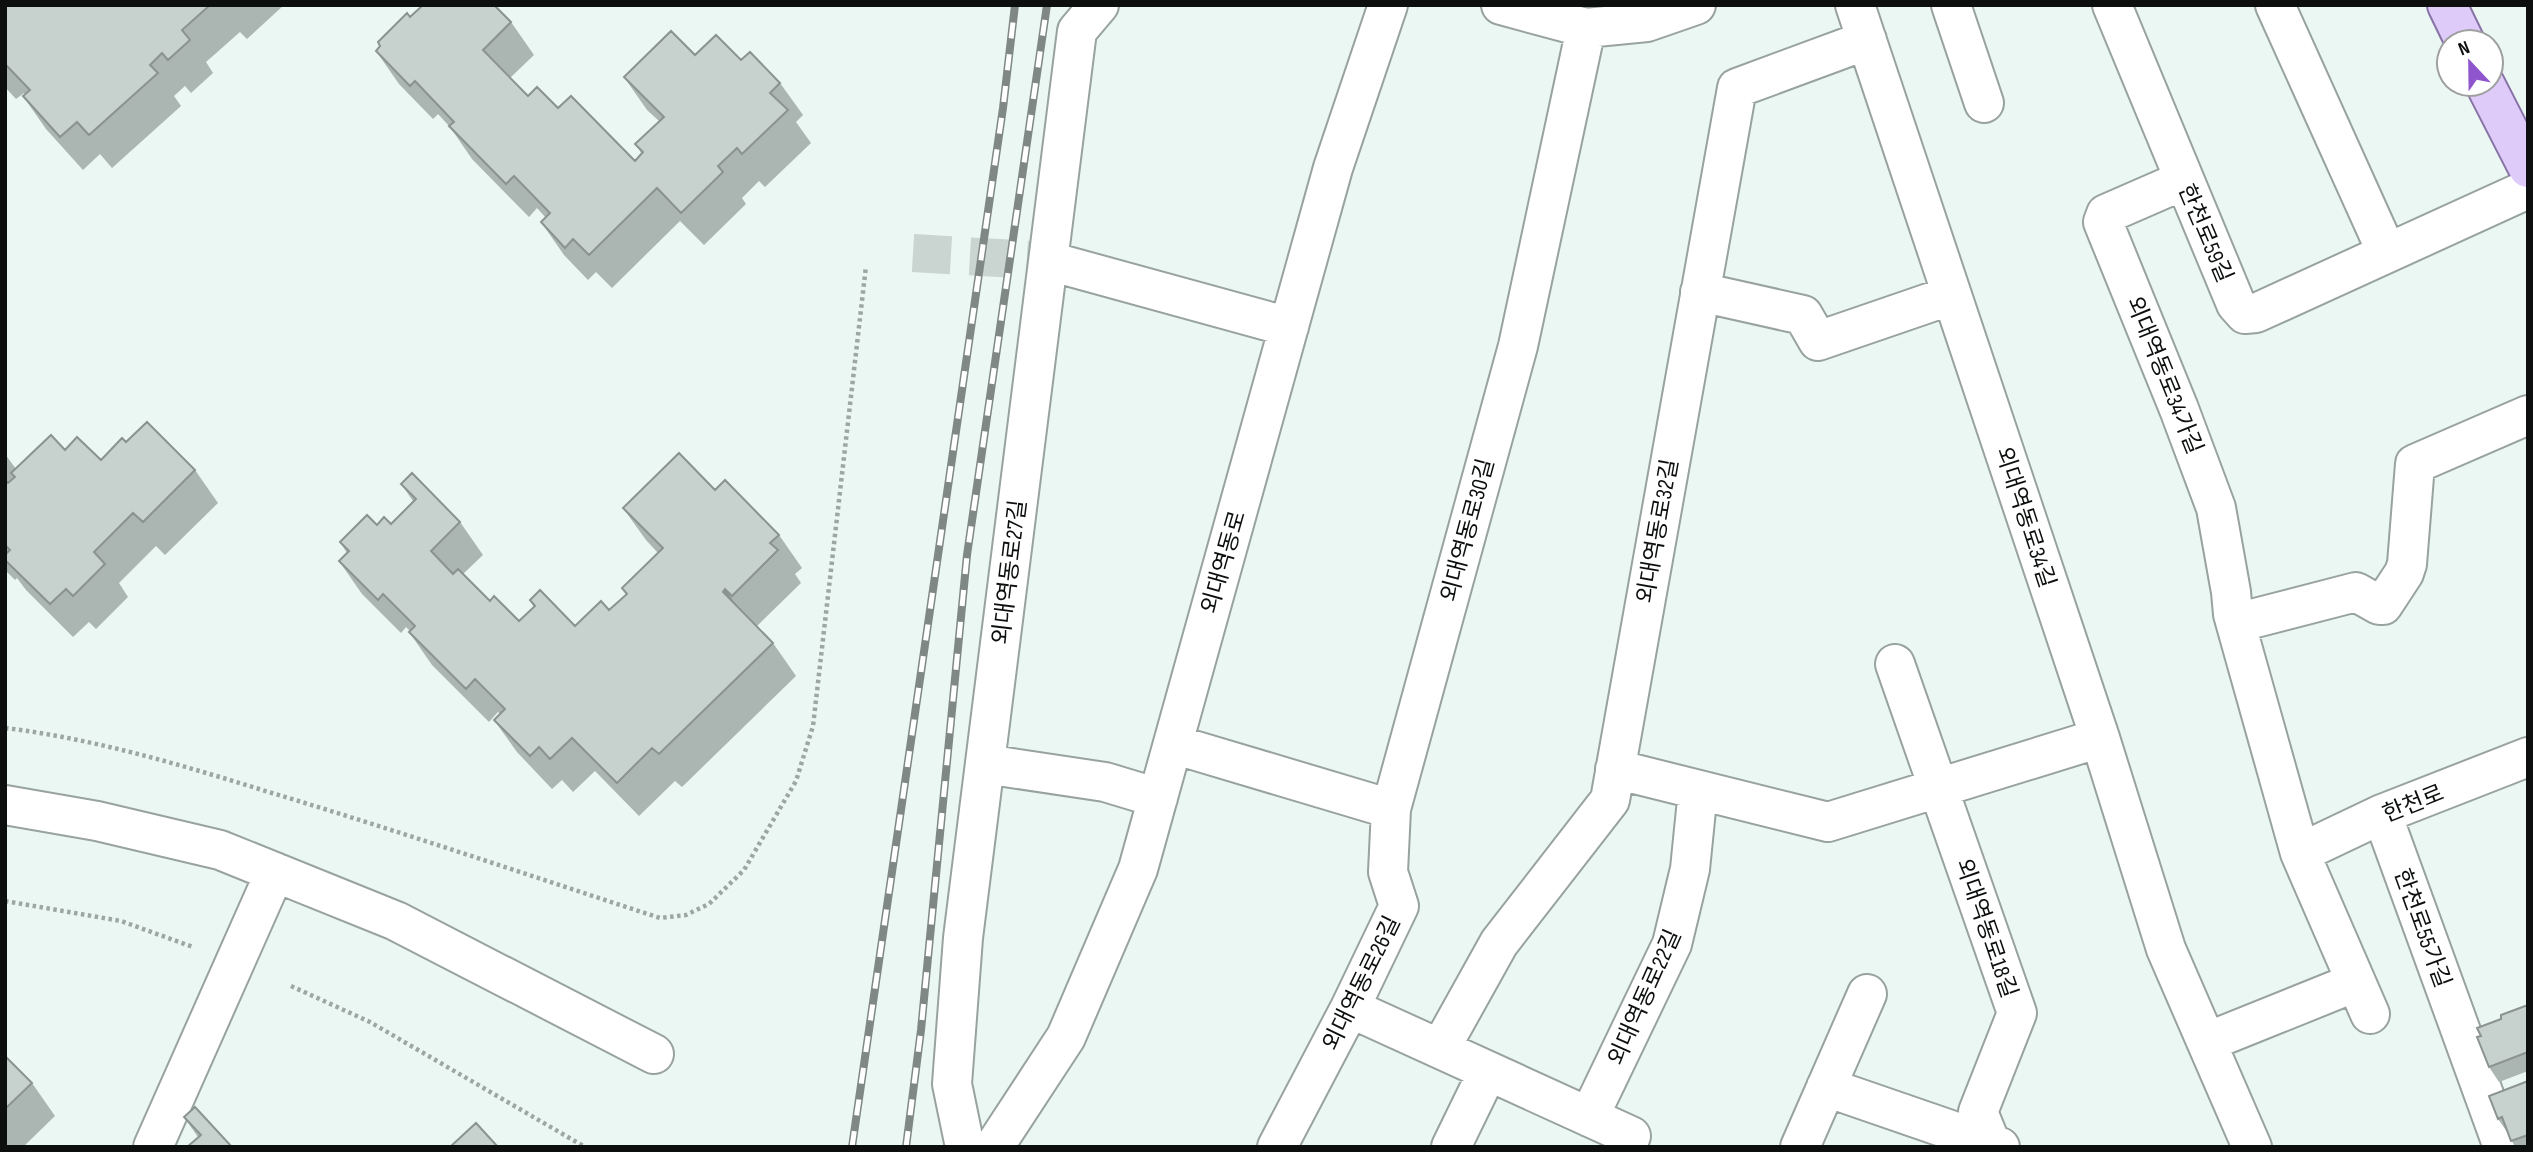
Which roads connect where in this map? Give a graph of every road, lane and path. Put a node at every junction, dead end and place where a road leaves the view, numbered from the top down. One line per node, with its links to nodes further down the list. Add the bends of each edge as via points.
1 (1099, 5): 18 (street, 외대역동로27길, via 1077,31)
2 (1388, 5): 22 (street, 외대역동로, via 1333,168)
3 (1500, 5): 10 (street)
4 (1696, 5): 10 (street, via 1647,22)
5 (1951, 5): 13 (street)
6 (2112, 5): 15 (street, 한천로59길)
7 (2275, 5): 17 (street)
8 (2447, 5): 11 (main road)
9 (1861, 23): 20 (street, 외대역동로32길, via 1737,88); 21 (street, 외대역동로34길)
10 (1586, 28): 36 (street, 외대역동로30길, via 1518,346)
11 (2458, 28)
12 (2492, 98): 14 (main road)
13 (1984, 103)
14 (2528, 168)
15 (2184, 180): 17 (street, 한천로59길, via 2236,304 2245,314); 24 (street, 외대역동로34가길, via 2106,214 2103,220 2216,508)
16 (2528, 189): 17 (street, 한천로59길)
17 (2387, 253)
18 (1049, 261): 22 (street); 30 (street, 외대역동로27길)
19 (866, 266): 26 (path, via 813,726 796,781 770,826 744,870 709,904 686,915 660,918 176,764)
20 (1700, 292): 21 (street, via 1803,315 1818,341); 31 (street, 외대역동로32길)
21 (1952, 295): 27 (street, 외대역동로34길)
22 (1289, 327): 28 (street, 외대역동로)
23 (2528, 415): 24 (street, via 2415,464 2407,565 2383,605 2356,592)
24 (2235, 623): 38 (street, 외대역동로34가길)
25 (1895, 664): 32 (street, 외대역동로18길)
26 (5, 728)
27 (2099, 738): 32 (street); 45 (street, 외대역동로34길, via 2166,949)
28 (1173, 744): 34 (street, 외대역동로); 36 (street)
29 (2528, 757): 37 (street, 한천로)
30 (985, 764): 34 (street, via 1105,782); 54 (street, 외대역동로27길, via 951,1084)
31 (1615, 769): 33 (street); 46 (street, 외대역동로32길, via 1611,800 1499,943)
32 (1938, 787): 33 (street, via 1828,822); 51 (street, 외대역동로18길, via 2017,1013 1978,1112)
33 (1698, 790): 50 (street, 외대역동로22길, via 1690,869 1672,944)
34 (1158, 798): 55 (street, 외대역동로, via 1138,869 1066,1037)
35 (5, 805): 39 (street, via 220,850)
36 (1391, 809): 44 (street, 외대역동로26길, via 1388,872 1399,906)
37 (2382, 814): 38 (street, 한천로); 61 (street, 한천로55가길, via 2477,1036)
38 (2300, 853): 45 (street, 외대역동로34가길, via 2363,998)
39 (275, 872): 47 (street, via 396,921); 52 (street)
40 (5, 901): 41 (path, via 121,921)
41 (194, 947)
42 (290, 986): 53 (path, via 370,1022)
43 (1867, 994): 49 (street)
44 (1350, 1008): 46 (street); 56 (street, 외대역동로26길)
45 (2207, 1042): 60 (street, 외대역동로34길)
46 (1440, 1049): 48 (street)
47 (654, 1055)
48 (1488, 1071): 50 (street); 57 (street)
49 (1826, 1087): 51 (street); 59 (street)
50 (1589, 1117): 58 (street, via 1630,1136)
51 (1994, 1146)
52 (153, 1147)
53 (585, 1147)
54 (965, 1147)
55 (994, 1147)
56 (1277, 1147)
57 (1451, 1147)
58 (1626, 1147)
59 (1800, 1147)
60 (2252, 1147)
61 (2503, 1147)

